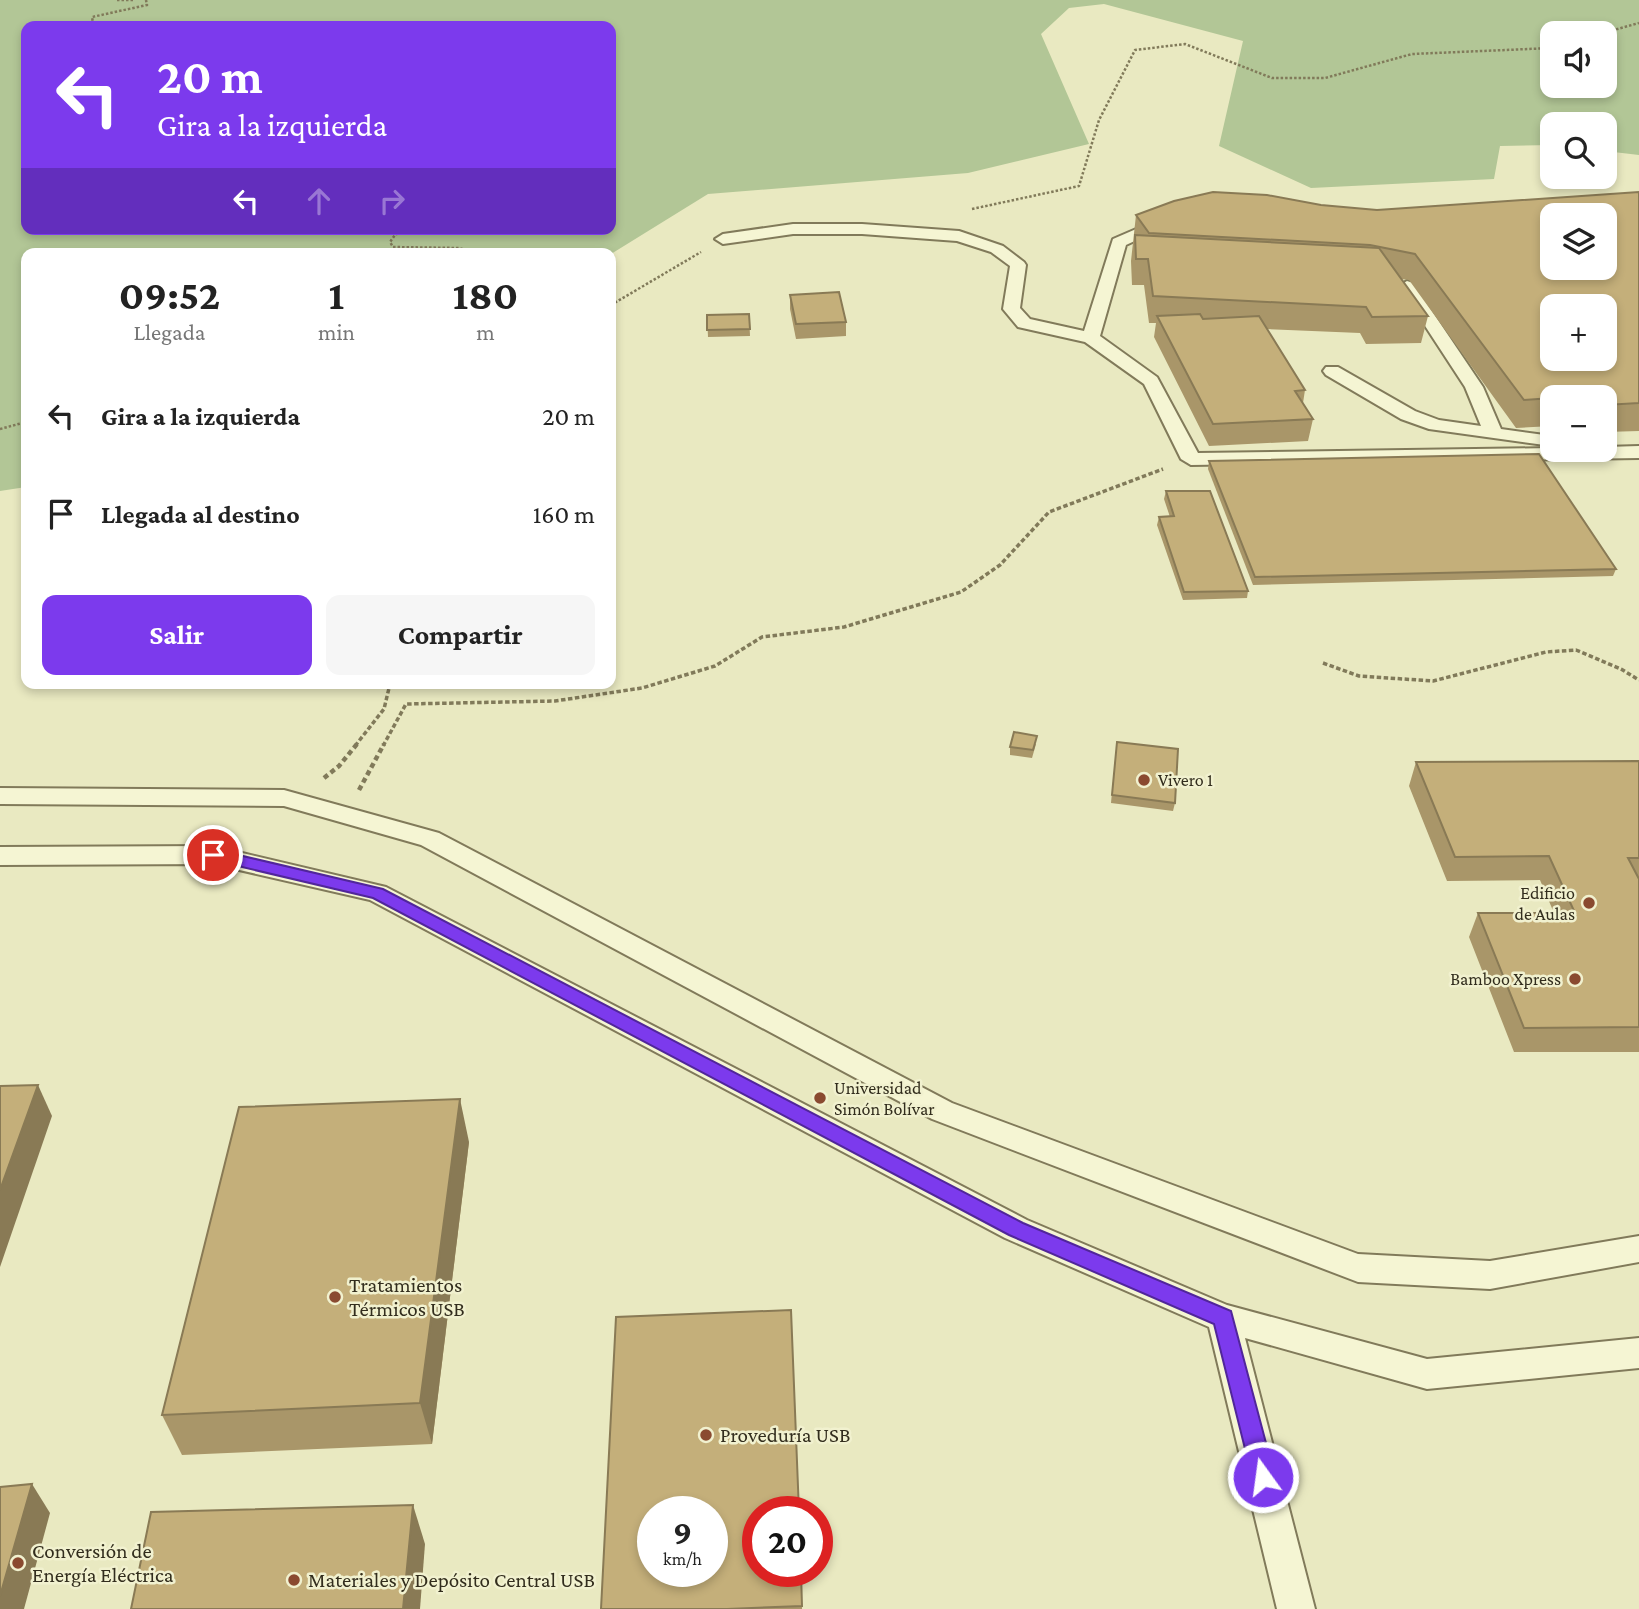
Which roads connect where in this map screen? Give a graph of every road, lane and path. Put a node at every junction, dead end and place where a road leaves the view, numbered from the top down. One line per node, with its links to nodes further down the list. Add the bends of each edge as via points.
1 (117, 0): 2 (path)
2 (135, 0)
3 (146, 0): 4 (path, via 147,5 139,9)
4 (93, 21)
5 (1639, 23): 6 (path)
6 (1617, 29)
7 (1540, 49): 8 (path, via 1412,54 1325,78 1272,78 1185,44 1135,50 1098,120 1079,186 978,210)
8 (965, 209)
9 (1183, 217): 17 (lane, via 1119,243)
10 (393, 235): 12 (path, via 393,247)
11 (723, 239): 16 (path); 17 (lane, via 793,229 959,236 997,249 1018,265 1012,309 1024,323)
12 (404, 248)
13 (426, 248): 14 (path)
14 (466, 248)
15 (1407, 286): 21 (lane, via 1474,387)
16 (616, 302)
17 (1091, 338): 26 (lane, via 1151,381)
18 (1332, 371): 21 (lane, via 1408,415 1436,425)
19 (21, 423): 20 (path)
20 (0, 429)
21 (1493, 433): 22 (lane)
22 (1540, 440)
23 (1617, 450): 25 (lane)
24 (1540, 452): 26 (lane)
25 (1639, 452)
26 (1192, 459): 32 (path, via 1049,512 1000,565 961,592 844,627 762,637 715,666 642,688 555,701 406,704)
27 (1323, 663): 28 (path, via 1359,676 1433,681 1546,652 1576,650)
28 (1639, 680)
29 (389, 689): 31 (path, via 384,709 339,766)
30 (0, 796): 31 (lane, via 284,797)
31 (297, 801): 32 (lane)
32 (345, 815): 34 (lane, via 430,839 942,1111 1358,1268 1490,1275)
33 (0, 856): 35 (lane, via 213,855 377,893 1016,1229)
34 (1639, 1250)
35 (1223, 1318): 36 (lane, via 1427,1374); 37 (lane)
36 (1639, 1353)
37 (1296, 1609)

